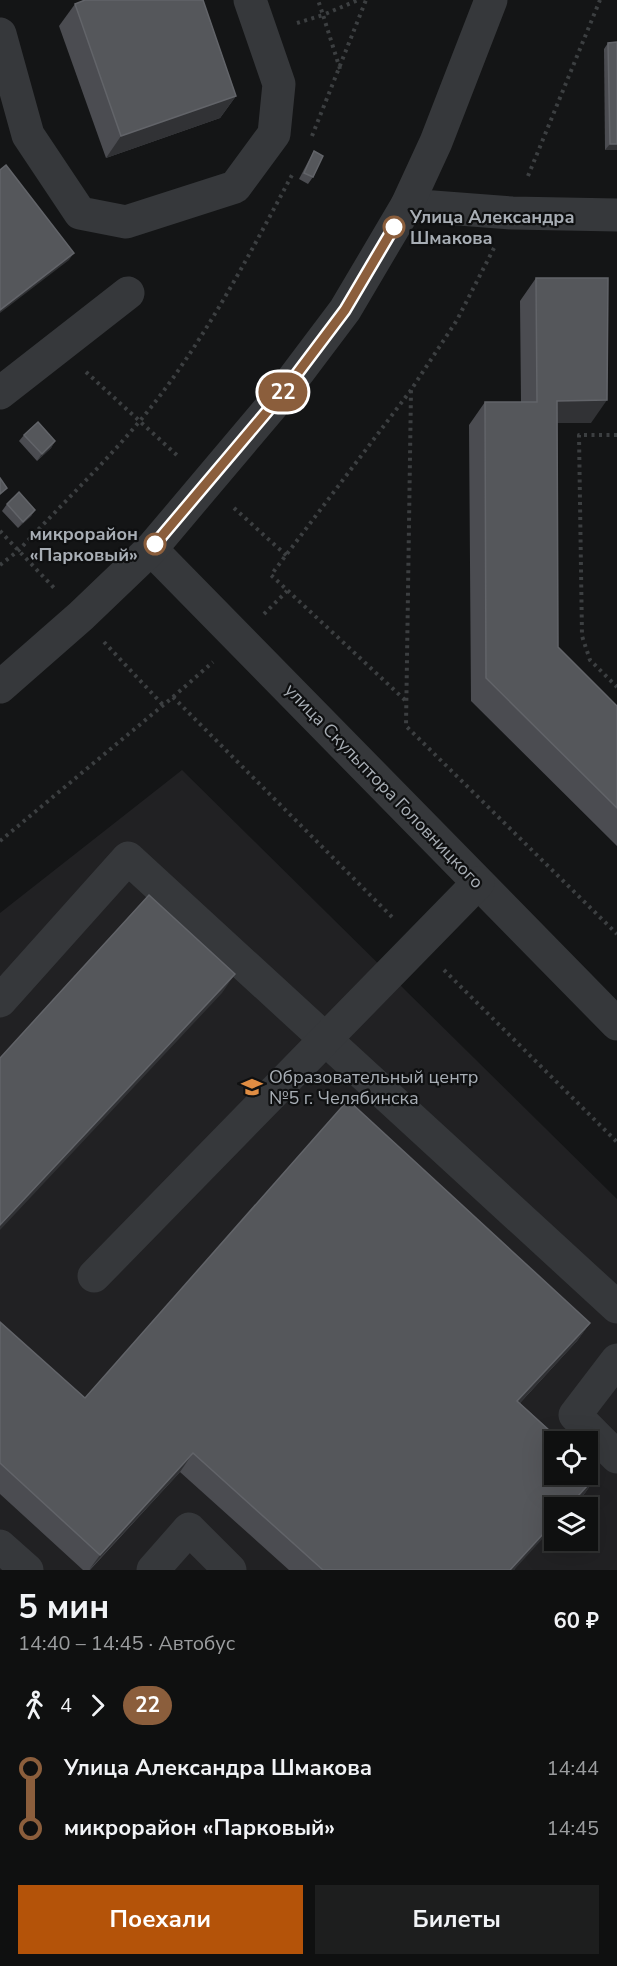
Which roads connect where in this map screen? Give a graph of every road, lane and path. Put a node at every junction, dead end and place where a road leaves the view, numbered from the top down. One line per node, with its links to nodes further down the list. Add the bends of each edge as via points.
1 (250, 0): 8 (street, via 279,84 274,134 235,186 126,222 80,213)
2 (358, 0): 7 (path, via 323,15)
3 (366, 0): 7 (path)
4 (491, 0): 11 (street)
5 (600, 0): 12 (path)
6 (0, 34): 8 (street)
7 (340, 70): 9 (path)
8 (14, 135)
9 (311, 141)
10 (294, 171): 18 (path, via 245,262)
11 (407, 205): 12 (street); 20 (street, via 345,310 281,395)
12 (512, 213): 13 (street); 16 (path, via 457,320)
13 (617, 215)
14 (128, 292): 15 (street)
15 (58, 348): 17 (street); 18 (path)
16 (411, 390): 22 (path); 26 (path)
17 (0, 393)
18 (140, 421): 20 (path); 23 (path, via 18,551)
19 (617, 435): 25 (path, via 579,435 582,636 590,660)
20 (205, 481): 21 (street); 22 (path)
21 (151, 549): 24 (street); 28 (street, улица Скульптора Головницкого)
22 (287, 556): 26 (path, via 271,575)
23 (0, 565)
24 (0, 687)
25 (617, 687)
26 (406, 701): 29 (path, via 406,726)
27 (0, 840): 30 (path, via 172,697)
28 (478, 883): 30 (street); 32 (street, улица Скульптора Головницкого)
29 (617, 934)
30 (419, 944): 33 (street); 34 (path)
31 (0, 1000): 33 (street, via 128,858)
32 (617, 1024)
33 (324, 1041): 35 (street); 36 (street)
34 (617, 1142)
35 (94, 1276)
36 (617, 1307)
37 (617, 1360): 38 (street, via 575,1416)
38 (617, 1457)
39 (0, 1546): 40 (street)
40 (27, 1570)
41 (153, 1570): 42 (street, via 189,1528)
42 (230, 1570)

